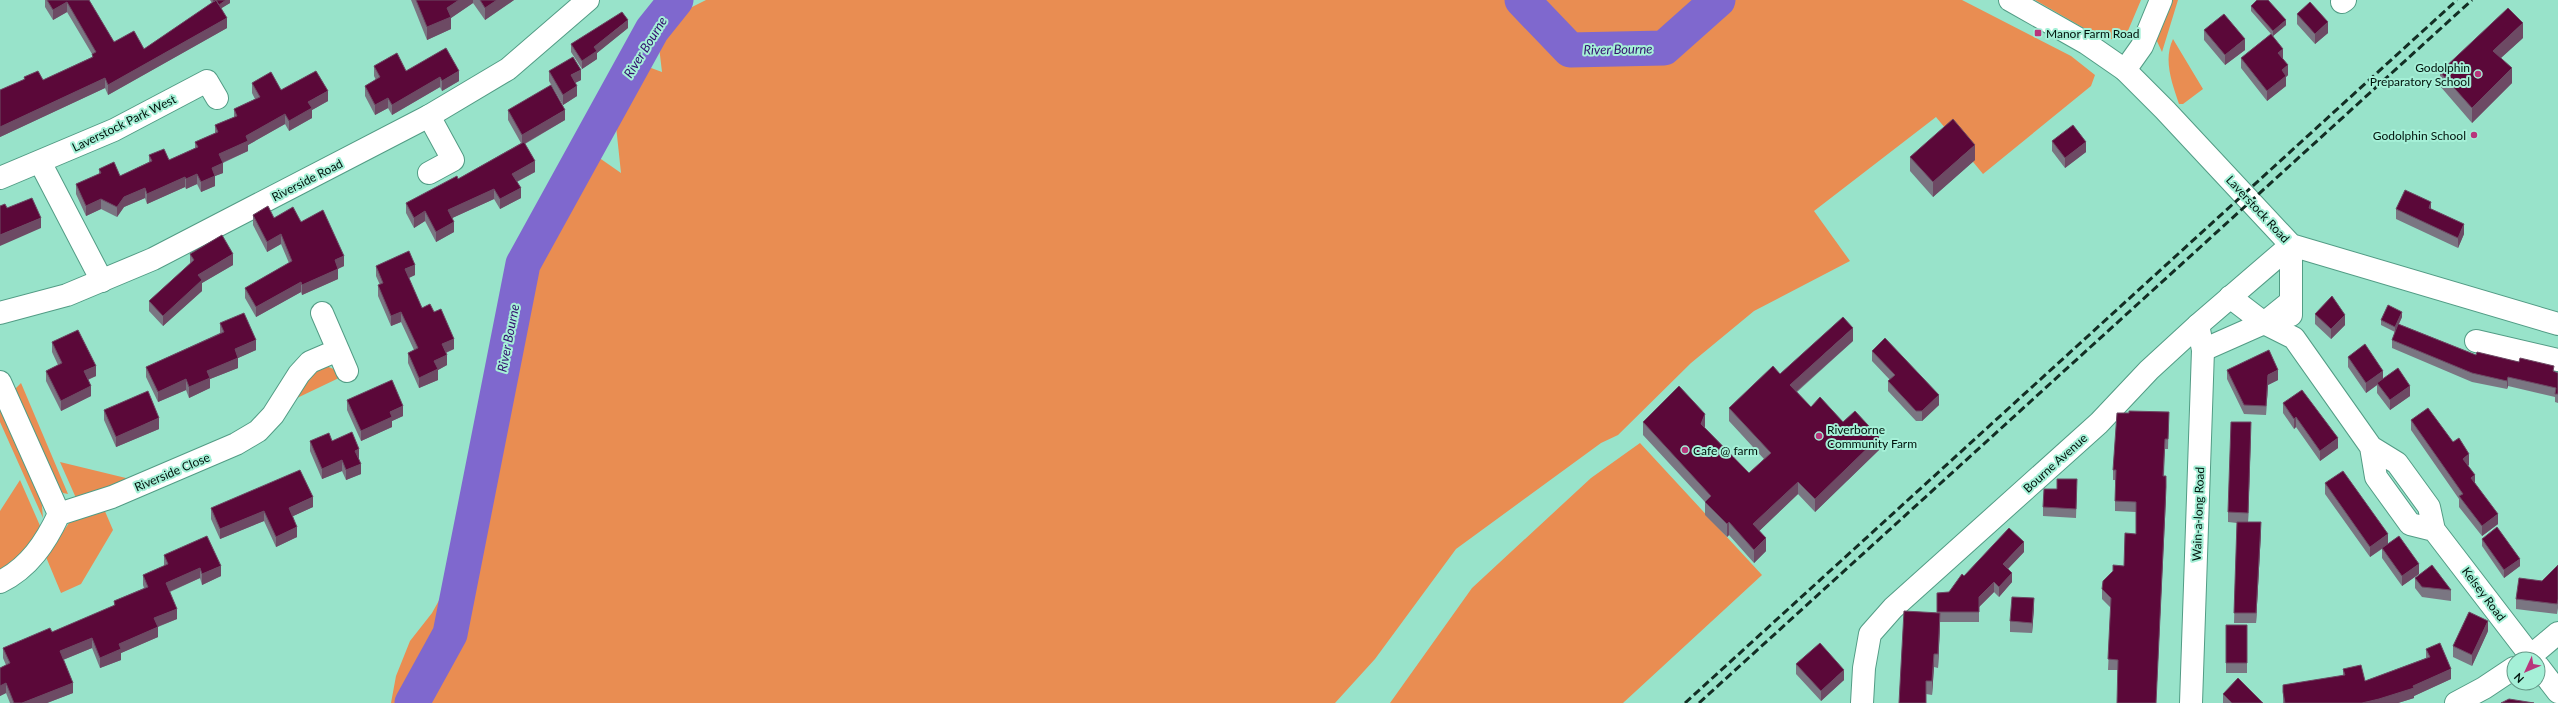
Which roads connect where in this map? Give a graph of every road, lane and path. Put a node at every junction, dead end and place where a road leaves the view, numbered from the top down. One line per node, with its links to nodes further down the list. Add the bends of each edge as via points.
1 (588, 0): 6 (street, Riverside Road, via 508,69)
2 (2010, 0): 4 (street, Laverstock Road)
3 (2162, 0): 4 (street, via 2142,46)
4 (2125, 70): 10 (street, Laverstock Road)
5 (208, 82): 7 (street, Laverstock Park West, via 114,130)
6 (429, 116): 8 (street, via 462,156); 11 (street, Riverside Road, via 153,259)
7 (40, 162): 9 (street, Laverstock Park West); 11 (street)
8 (429, 173)
9 (0, 178)
10 (2291, 245): 12 (street, Bourne Avenue); 13 (street, Kelsey Road); 17 (street, Laverstock Road)
11 (102, 281): 14 (street, Riverside Road, via 56,299)
12 (2230, 297): 16 (street, Kelsey Road); 18 (street, Bourne Avenue)
13 (2290, 302): 16 (street); 19 (street, Kelsey Road)
14 (0, 313)
15 (322, 313): 21 (street)
16 (2264, 323): 19 (street, Kelsey Road); 22 (street)
17 (2558, 324)
18 (2198, 325): 22 (street, Wain-a-long Road); 34 (street, Bourne Avenue, via 2149,370 2099,423 1893,608 1870,634 1864,668)
19 (2294, 338): 29 (street, Kelsey Road, via 2371,447 2397,463 2429,507 2434,530)
20 (2476, 341): 23 (street)
21 (338, 350): 24 (street); 26 (street, Riverside Close, via 310,362 298,374 274,415 258,431 236,444 112,497)
22 (2203, 350): 35 (street, Wain-a-long Road)
23 (2558, 360)
24 (347, 371)
25 (0, 382): 26 (street)
26 (59, 514): 27 (street, via 48,537 30,561)
27 (0, 582)
28 (2558, 633): 30 (street)
29 (2521, 651)
30 (2540, 651)
31 (2506, 675): 36 (street)
32 (2546, 680): 33 (street, Kelsey Road)
33 (2558, 692)
34 (1862, 703)
35 (2191, 703)
36 (2456, 703)

